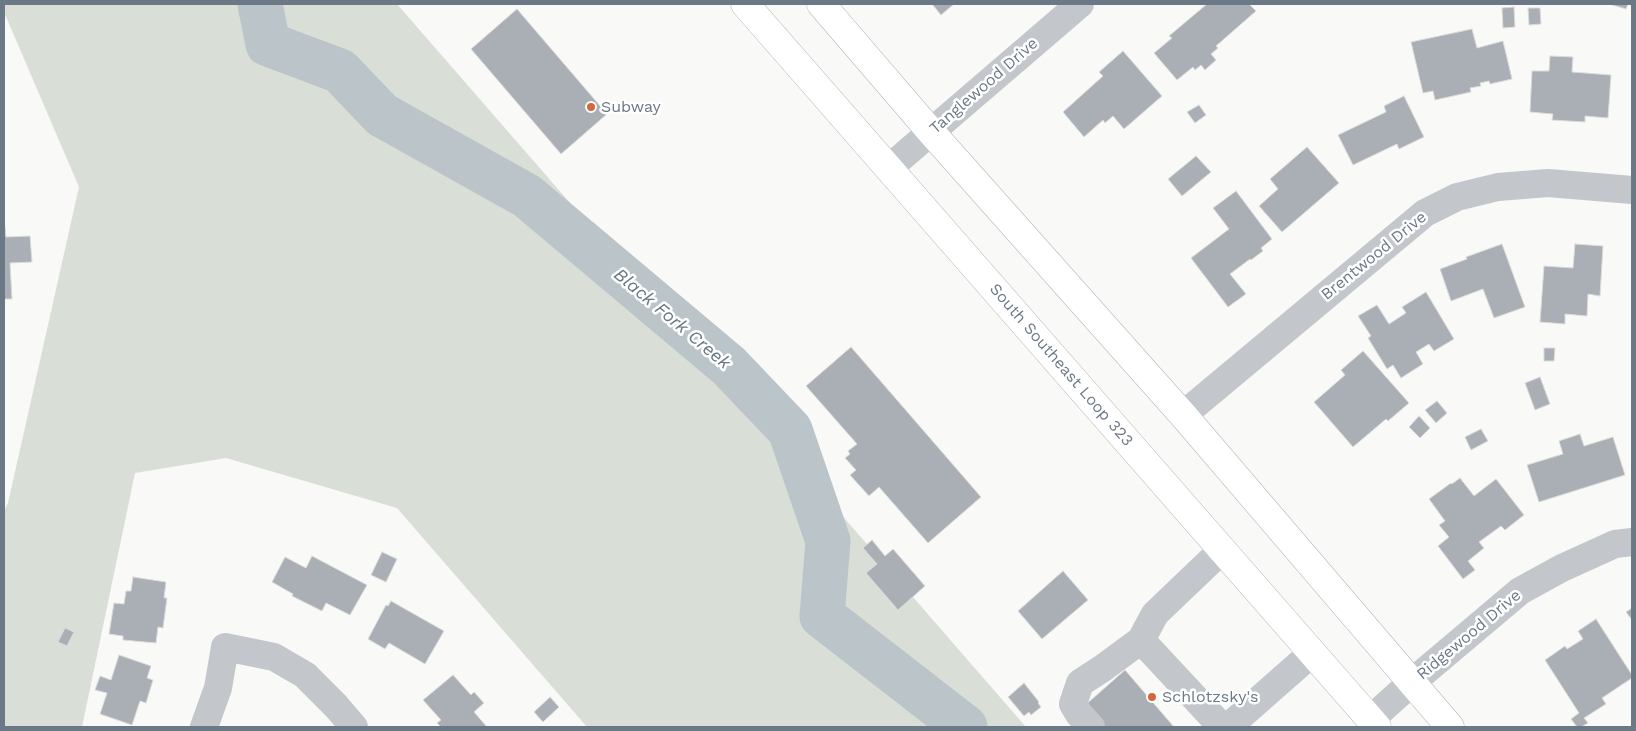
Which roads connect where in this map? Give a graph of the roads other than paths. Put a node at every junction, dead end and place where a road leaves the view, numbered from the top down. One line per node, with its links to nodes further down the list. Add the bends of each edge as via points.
1 (745, 4): 5 (highway, South Southeast Loop 323)
2 (821, 4): 4 (highway)
3 (1080, 4): 4 (street, Tanglewood Drive)
4 (931, 132): 5 (street, Tanglewood Drive); 7 (highway)
5 (889, 168): 9 (highway, South Southeast Loop 323)
6 (1632, 190): 7 (street, Brentwood Drive, via 1548,184 1498,187 1458,197 1425,213)
7 (1183, 415): 12 (highway)
8 (1632, 542): 12 (street, Ridgewood Drive, via 1615,544 1520,591)
9 (1222, 550): 10 (street, via 1155,614); 11 (highway, South Southeast Loop 323)
10 (1141, 640): 16 (street, via 1080,683 1073,704); 17 (street)
11 (1312, 653): 13 (highway, South Southeast Loop 323); 18 (street)
12 (1411, 683): 13 (street, Ridgewood Drive); 19 (highway)
13 (1374, 724)
14 (204, 727): 15 (street, via 218,688 225,647 274,656 305,675)
15 (354, 727)
16 (1091, 727)
17 (1222, 727)
18 (1228, 727)
19 (1450, 727)

